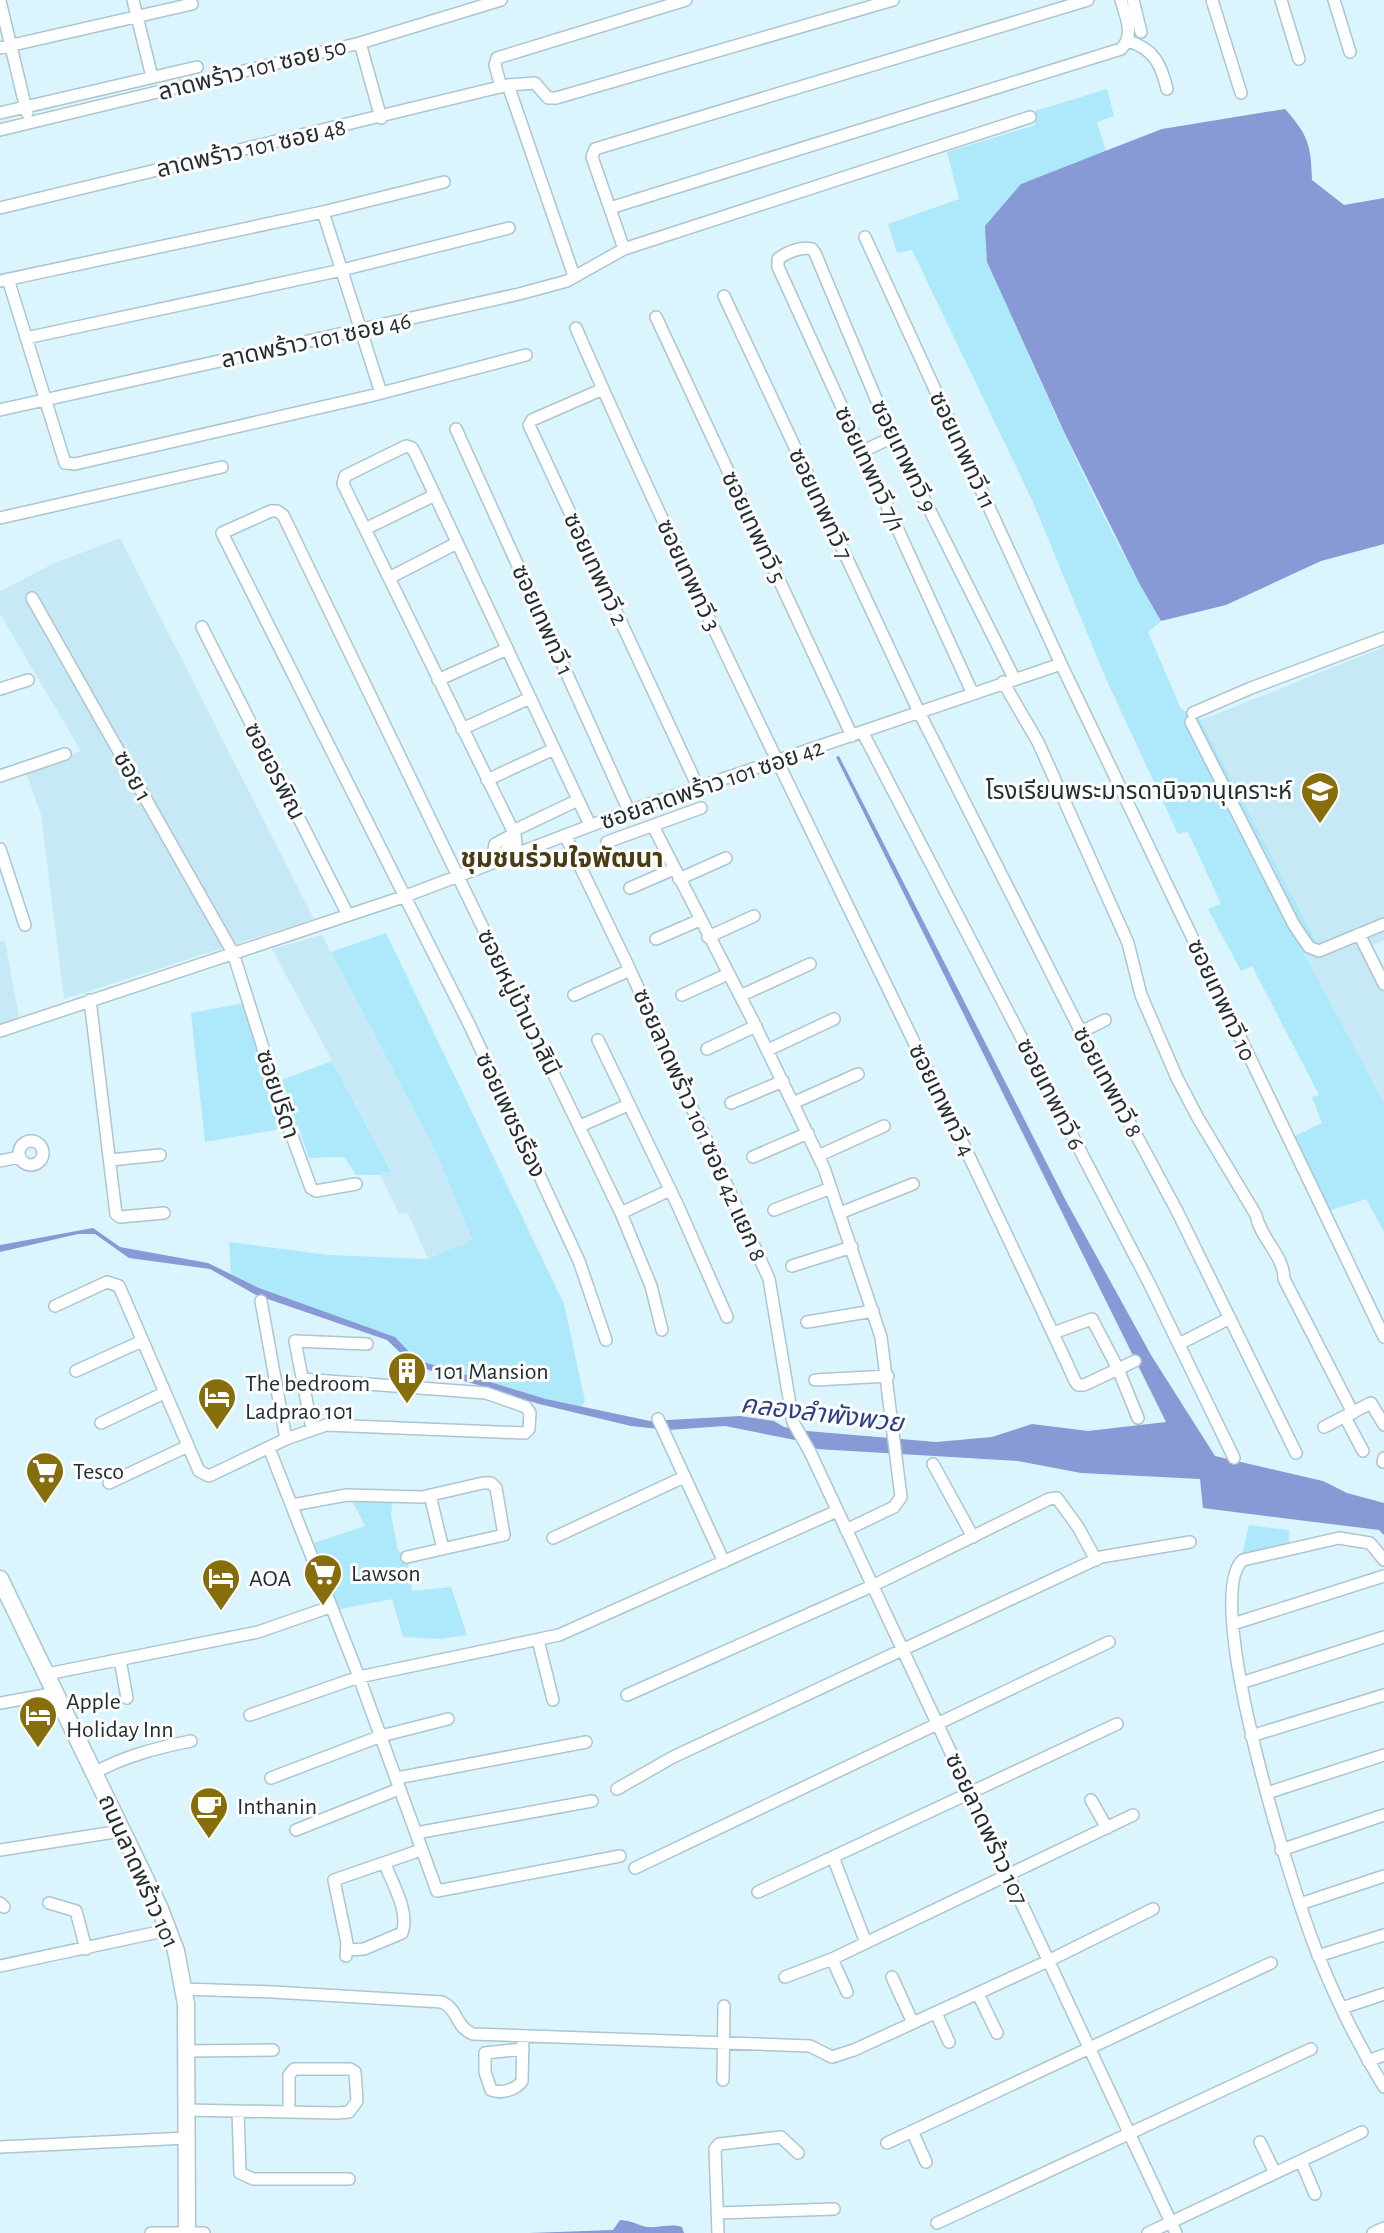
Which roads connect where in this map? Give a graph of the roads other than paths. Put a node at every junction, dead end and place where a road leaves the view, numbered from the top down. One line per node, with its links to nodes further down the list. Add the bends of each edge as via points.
1 (133, 0): 13 (street)
2 (501, 0): 16 (street, ลาดพร้าว 101 ซอย 50)
3 (686, 0): 22 (street, via 497,58)
4 (893, 0): 22 (street, via 556,98 548,98 535,83)
5 (1088, 0): 33 (street, via 595,149 592,157)
6 (1121, 0): 15 (street)
7 (1133, 0): 14 (street)
8 (1212, 0): 24 (street)
9 (1281, 0): 19 (street)
10 (1334, 0): 18 (street)
11 (0, 1): 17 (street)
12 (192, 4): 13 (street)
13 (137, 17): 17 (street); 21 (street)
14 (1141, 32)
15 (1128, 41): 23 (street, via 1156,58); 33 (street, via 1121,49)
16 (360, 43): 28 (street); 29 (street, ลาดพร้าว 101 ซอย 50)
17 (5, 46): 25 (street)
18 (1350, 52)
19 (1299, 59)
20 (197, 67): 21 (street)
21 (152, 77): 25 (street)
22 (505, 86): 28 (street, ลาดพร้าว 101 ซอย 48); 40 (street)
23 (1167, 89)
24 (1241, 93)
25 (25, 107): 26 (street); 29 (street)
26 (0, 113)
27 (1030, 117): 37 (street, ลาดพร้าว 101 ซอย 46)
28 (381, 118): 32 (street, ลาดพร้าว 101 ซอย 48)
29 (29, 123): 30 (street, ลาดพร้าว 101 ซอย 50)
30 (0, 130)
31 (444, 182): 34 (street)
32 (0, 208)
33 (610, 208): 37 (street)
34 (323, 212): 39 (street); 41 (street)
35 (509, 228): 39 (street)
36 (865, 237): 65 (street, ซอยเทพทวี 11)
37 (624, 249): 40 (street, ลาดพร้าว 101 ซอย 46)
38 (792, 252): 53 (street, ซอยเทพทวี 9, via 810,248 815,253); 54 (street, ซอยเทพทวี 7/1, via 780,257 778,267)
39 (342, 270): 45 (street); 46 (street)
40 (574, 276): 45 (street, ลาดพร้าว 101 ซอย 46, via 470,307)
41 (4, 280): 46 (street)
42 (724, 296): 72 (street, ซอยเทพทวี 7)
43 (656, 317): 74 (street, ซอยเทพทวี 5)
44 (576, 328): 48 (street, ซอยเทพทวี 3)
45 (360, 330): 49 (street); 50 (street, ลาดพร้าว 101 ซอย 46)
46 (26, 338): 50 (street)
47 (526, 355): 49 (street)
48 (603, 389): 77 (street, ซอยเทพทวี 3); 80 (street, ซอยเทพทวี 2, via 529,425)
49 (381, 393): 50 (street, via 75,464 63,459)
50 (45, 400): 51 (street, ลาดพร้าว 101 ซอย 46)
51 (0, 410)
52 (456, 429): 83 (street, ซอยเทพทวี 1)
53 (893, 437): 54 (street); 68 (street, ซอยเทพทวี 9)
54 (863, 451): 70 (street, ซอยเทพทวี 7/1)
55 (222, 467): 57 (street)
56 (435, 495): 58 (street); 58 (street, via 409,446 349,473 343,484); 59 (street)
57 (0, 518)
58 (365, 529): 60 (street)
59 (457, 543): 60 (street); 64 (street)
60 (389, 578): 67 (street)
61 (32, 598): 104 (street, ซอย 1)
62 (202, 627): 96 (street, ซอยอรพิณ)
63 (1384, 638): 101 (street, via 1251,688 1192,718 1309,947 1319,951)
64 (507, 649): 67 (street); 71 (street)
65 (1061, 664): 68 (street, ซอยลาดพร้าว 101 ซอย 42); 153 (street, ซอยเทพทวี 10)
66 (28, 680): 69 (street)
67 (438, 680): 73 (street)
68 (1008, 680): 70 (street, ซอยลาดพร้าว 101 ซอย 42); 165 (street, ซอยเทพทวี 9, via 1128,943 1141,995 1177,1078 1284,1269 1284,1279)
69 (0, 689)
70 (972, 692): 72 (street, ซอยลาดพร้าว 101 ซอย 42)
71 (530, 698): 73 (street); 75 (street)
72 (919, 712): 74 (street, ซอยลาดพร้าว 101 ซอย 42); 117 (street, ซอยเทพทวี 8)
73 (462, 729): 79 (street)
74 (858, 734): 77 (street, ซอยลาดพร้าว 101 ซอย 42); 157 (street, ซอยเทพทวี 6, via 993,980)
75 (554, 749): 79 (street); 81 (street)
76 (65, 754): 78 (street)
77 (775, 760): 80 (street, ซอยลาดพร้าว 101 ซอย 42); 152 (street, ซอยเทพทวี 4)
78 (0, 776)
79 (487, 780): 86 (street)
80 (698, 787): 83 (street, ซอยลาดพร้าว 101 ซอย 42)
81 (578, 800): 84 (street); 86 (street)
82 (701, 808): 85 (street)
83 (629, 811): 84 (street, ซอยลาดพร้าว 101 ซอย 42)
84 (590, 825): 87 (street, ซอยลาดพร้าว 101 ซอย 42)
85 (653, 826): 88 (street); 92 (street)
86 (513, 832): 91 (street, via 516,844)
87 (565, 835): 91 (street, ซอยลาดพร้าว 101 ซอย 42); 106 (street, ซอยลาดพร้าว 101 ซอย 42 แยก 8)
88 (607, 842)
89 (1, 853): 100 (street)
90 (726, 858): 92 (street)
91 (501, 860): 93 (street, ซอยลาดพร้าว 101 ซอย 42)
92 (677, 874): 94 (street); 98 (street)
93 (460, 877): 95 (street, ซอยลาดพร้าว 101 ซอย 42); 95 (street, ซอยหมู่บ้านวาสินี, via 283,515 271,511 222,533); 126 (street, ซอยหมู่บ้านวาสินี)
94 (630, 888)
95 (403, 897): 96 (street, ซอยลาดพร้าว 101 ซอย 42); 154 (street, ซอยเพชรเรือง, via 470,1026 579,1261)
96 (348, 915): 104 (street, ซอยลาดพร้าว 101 ซอย 42)
97 (754, 916): 102 (street)
98 (700, 920): 102 (street); 103 (street)
99 (1384, 924): 101 (street)
100 (25, 925)
101 (1359, 934): 108 (street)
102 (708, 937): 107 (street)
103 (656, 939)
104 (233, 953): 112 (street, ซอยลาดพร้าว 101 ซอย 42); 135 (street, ซอยปรีดา, via 311,1188)
105 (810, 964): 111 (street)
106 (630, 970): 109 (street); 170 (street, ซอยลาดพร้าว 101 ซอย 42 แยก 8, via 769,1279)
107 (728, 974): 110 (street); 111 (street)
108 (1384, 984)
109 (574, 995)
110 (682, 995)
111 (740, 996): 115 (street)
112 (90, 1000): 116 (street, ซอยลาดพร้าว 101 ซอย 42); 133 (street)
113 (834, 1019): 120 (street)
114 (1105, 1020): 117 (street)
115 (756, 1026): 119 (street); 120 (street)
116 (0, 1031)
117 (1081, 1032): 149 (street, ซอยเทพทวี 8)
118 (598, 1040): 125 (street)
119 (707, 1049)
120 (768, 1050): 122 (street)
121 (858, 1074): 124 (street)
122 (783, 1081): 123 (street); 124 (street)
123 (731, 1103)
124 (793, 1103): 128 (street)
125 (628, 1105): 126 (street); 138 (street)
126 (580, 1126): 141 (street, ซอยหมู่บ้านวาสินี)
127 (884, 1126): 130 (street)
128 (808, 1133): 130 (street); 132 (street)
129 (160, 1155): 133 (street)
130 (818, 1156): 137 (street)
131 (19, 1157): 134 (street)
132 (753, 1157)
133 (110, 1160): 140 (street, via 118,1216)
134 (0, 1161)
135 (356, 1184)
136 (913, 1184): 142 (street)
137 (831, 1188): 139 (street); 142 (street)
138 (670, 1190): 141 (street); 148 (street)
139 (774, 1210)
140 (164, 1213)
141 (621, 1213): 151 (street, ซอยหมู่บ้านวาสินี, via 651,1286)
142 (840, 1213): 143 (street)
143 (852, 1247): 144 (street); 147 (street)
144 (792, 1266)
145 (261, 1301): 173 (street)
146 (55, 1306): 155 (street, via 113,1282)
147 (873, 1311): 150 (street); 163 (street)
148 (727, 1317)
149 (1230, 1318): 157 (street); 177 (street, ซอยเทพทวี 8)
150 (807, 1322)
151 (662, 1330)
152 (1053, 1333): 159 (street, via 1091,1318); 159 (street, ซอยเทพทวี 4, via 1078,1385)
153 (1384, 1337)
154 (606, 1340)
155 (142, 1341): 160 (street); 164 (street)
156 (367, 1344): 161 (street, via 295,1341)
157 (1179, 1344): 178 (street, ซอยเทพทวี 6)
158 (1135, 1361): 159 (street, ซอยเทพทวี 4)
159 (1118, 1369): 166 (street)
160 (76, 1371)
161 (302, 1379): 172 (street); 172 (street, via 486,1393 530,1413 525,1433 326,1425)
162 (815, 1380): 163 (street)
163 (889, 1381): 185 (street, via 901,1499)
164 (164, 1393): 168 (street); 174 (street)
165 (1349, 1415): 169 (street, via 1371,1403); 171 (street); 176 (street, ซอยเทพทวี 9)
166 (1138, 1418)
167 (658, 1419): 180 (street)
168 (101, 1423)
169 (1384, 1425)
170 (795, 1427): 184 (street, ซอยลาดพร้าว 107)
171 (1324, 1427)
172 (312, 1429): 173 (street)
173 (286, 1439): 175 (street)
174 (188, 1446): 175 (street, via 199,1471 209,1476); 181 (street)
175 (269, 1448): 183 (street)
176 (1363, 1451)
177 (1296, 1453)
178 (1234, 1458)
179 (933, 1464): 186 (street)
180 (684, 1477): 187 (street); 193 (street)
181 (109, 1483)
182 (430, 1495): 183 (street, via 347,1495); 189 (street); 189 (street, via 483,1483 496,1488 504,1535)
183 (292, 1505): 197 (street)
184 (837, 1511): 185 (street, ซอยลาดพร้าว 107); 193 (street)
185 (846, 1530): 196 (street, ซอยลาดพร้าว 107)
186 (973, 1537): 191 (street, via 1057,1498); 196 (street)
187 (553, 1538)
188 (1190, 1542): 191 (street)
189 (443, 1549): 190 (street)
190 (407, 1557)
191 (1096, 1560): 202 (street)
192 (1384, 1560): 198 (street, via 1370,1543 1339,1538 1243,1560 1233,1573)
193 (724, 1562): 200 (street)
194 (1384, 1576): 198 (street)
195 (0, 1579): 204 (street, ถนนลาดพร้าว 101)
196 (872, 1586): 202 (street, ซอยลาดพร้าว 107); 208 (street)
197 (330, 1607): 203 (street, via 258,1632); 205 (street)
198 (1233, 1624): 206 (street)
199 (1384, 1637): 206 (street)
200 (538, 1640): 205 (street); 211 (street)
201 (1109, 1642): 215 (street)
202 (902, 1649): 215 (street, ซอยลาดพร้าว 107); 225 (street, via 673,1757)
203 (120, 1660): 204 (street); 210 (street)
204 (47, 1674): 207 (street, ถนนลาดพร้าว 101)
205 (359, 1677): 213 (street); 217 (street)
206 (1241, 1683): 218 (street)
207 (56, 1693): 212 (street); 222 (street, ถนนลาดพร้าว 101)
208 (627, 1695)
209 (1384, 1695): 218 (street)
210 (127, 1698)
211 (553, 1700)
212 (0, 1703)
213 (250, 1715)
214 (448, 1719): 217 (street)
215 (936, 1722): 227 (street, ซอยลาดพร้าว 107); 242 (street)
216 (1117, 1724): 227 (street)
217 (381, 1736): 223 (street); 224 (street)
218 (1251, 1736): 226 (street)
219 (191, 1741): 222 (street, via 138,1753)
220 (586, 1742): 224 (street)
221 (1384, 1755): 226 (street)
222 (94, 1773): 234 (street, ถนนลาดพร้าว 101)
223 (271, 1778)
224 (398, 1784): 233 (street); 235 (street)
225 (617, 1789)
226 (1267, 1793): 238 (street)
227 (970, 1794): 240 (street); 243 (street, ซอยลาดพร้าว 107)
228 (1091, 1800): 232 (street)
229 (592, 1801): 235 (street)
230 (1133, 1815): 232 (street)
231 (1384, 1815): 238 (street)
232 (1107, 1828): 243 (street)
233 (296, 1830)
234 (121, 1831): 236 (street); 249 (street, ถนนลาดพร้าว 101)
235 (416, 1833): 237 (street)
236 (0, 1850)
237 (421, 1850): 239 (street, via 439,1891); 241 (street)
238 (1281, 1850): 247 (street)
239 (620, 1856)
240 (833, 1857): 245 (street); 251 (street)
241 (385, 1864): 241 (street, via 332,1883 347,1953 402,1933 405,1926)
242 (635, 1868)
243 (1008, 1876): 251 (street); 255 (street, ซอยลาดพร้าว 107)
244 (1384, 1876): 247 (street)
245 (758, 1892)
246 (49, 1903): 252 (street, via 76,1911)
247 (1300, 1904): 253 (street)
248 (1153, 1909): 255 (street)
249 (168, 1930): 252 (street); 260 (street, ถนนลาดพร้าว 101)
250 (1384, 1935): 253 (street)
251 (866, 1943): 254 (street)
252 (86, 1949): 257 (street)
253 (1318, 1956): 265 (street)
254 (832, 1959): 258 (street); 261 (street)
255 (1048, 1961): 262 (street); 272 (street, ซอยลาดพร้าว 107)
256 (1271, 1963): 272 (street)
257 (0, 1966)
258 (785, 1977)
259 (892, 1977): 267 (street)
260 (184, 1989): 270 (street, via 442,2002 453,2009 464,2031); 275 (street, ถนนลาดพร้าว 101)
261 (847, 1992)
262 (978, 1994): 266 (street); 268 (street)
263 (1384, 1994): 265 (street)
264 (724, 2006): 271 (street)
265 (1342, 2008): 277 (street)
266 (936, 2013): 267 (street); 269 (street)
267 (913, 2023): 271 (street, via 832,2057 810,2046)
268 (997, 2033)
269 (949, 2042)
270 (523, 2043): 270 (street, via 485,2053 491,2090 520,2084); 271 (street)
271 (724, 2043): 278 (street)
272 (1090, 2049): 283 (street); 285 (street, ซอยลาดพร้าว 107)
273 (1311, 2049): 285 (street)
274 (273, 2050): 275 (street)
275 (186, 2051): 280 (street, ถนนลาดพร้าว 101)
276 (1384, 2055): 277 (street)
277 (1368, 2061): 279 (street)
278 (723, 2080)
279 (1384, 2087)
280 (187, 2110): 281 (street); 286 (street, ถนนลาดพร้าว 101)
281 (238, 2111): 282 (street); 294 (street, via 243,2176)
282 (289, 2111): 282 (street, via 349,2112 357,2101 355,2072 294,2069 289,2075)
283 (912, 2131): 288 (street); 292 (street)
284 (1362, 2132): 291 (street)
285 (1130, 2135): 298 (street); 299 (street, ซอยลาดพร้าว 107)
286 (187, 2138): 289 (street); 302 (street, ถนนลาดพร้าว 101)
287 (1260, 2142): 293 (street)
288 (887, 2143)
289 (0, 2147)
290 (798, 2153): 297 (street, via 781,2137 719,2144)
291 (1301, 2161): 293 (street); 295 (street)
292 (926, 2162)
293 (1275, 2173): 299 (street)
294 (349, 2179)
295 (1315, 2194)
296 (834, 2209): 297 (street)
297 (717, 2213): 303 (street)
298 (937, 2223)
299 (1173, 2228): 304 (street)
300 (1384, 2228): 305 (street)
301 (151, 2233): 302 (street)
302 (193, 2233)
303 (718, 2233)
304 (1148, 2233)
305 (1373, 2233)

